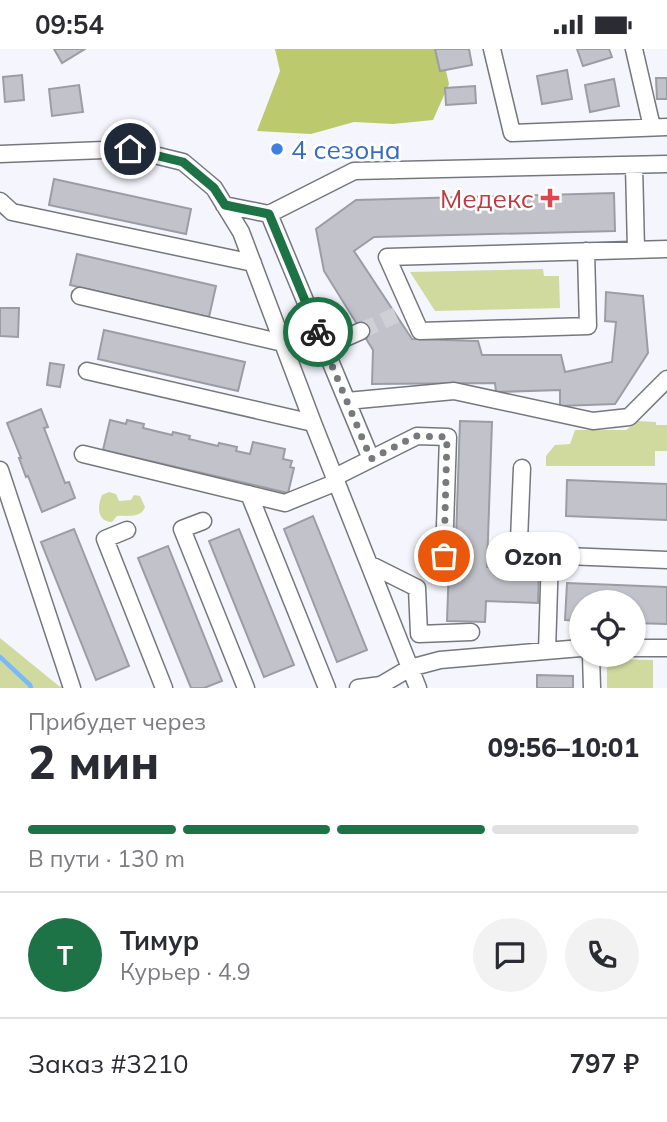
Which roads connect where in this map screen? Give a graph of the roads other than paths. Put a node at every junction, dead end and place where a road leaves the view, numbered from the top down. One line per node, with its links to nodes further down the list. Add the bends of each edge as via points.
1 (492, 49): 3 (street, via 512,133)
2 (634, 49): 3 (street)
3 (659, 127)
4 (0, 155): 8 (street, via 130,149 183,162 214,188)
5 (667, 164): 6 (street)
6 (634, 165): 9 (street, via 354,171); 11 (street)
7 (0, 201): 13 (street, via 12,212)
8 (225, 205): 9 (street); 13 (street)
9 (269, 214): 17 (street)
10 (667, 249): 11 (street)
11 (636, 250): 12 (street)
12 (586, 251): 12 (street, via 387,257 403,312 420,331 588,326)
13 (253, 263): 16 (street)
14 (80, 296): 16 (street)
15 (361, 331): 17 (street)
16 (284, 343): 21 (street)
17 (324, 347): 20 (street)
18 (87, 371): 21 (street)
19 (667, 379): 20 (street, via 629,417 593,421 454,391)
20 (347, 401): 23 (street)
21 (313, 423): 26 (street)
22 (83, 454): 27 (street)
23 (371, 459): 26 (street); 30 (street, via 416,436 447,437)
24 (522, 468): 31 (street, via 519,540 540,555)
25 (0, 470): 41 (street)
26 (336, 479): 27 (street, via 285,503); 33 (street)
27 (249, 494): 44 (street)
28 (203, 521): 43 (street, via 182,529)
29 (127, 530): 42 (street, via 105,538)
30 (444, 556)
31 (550, 556): 32 (street); 38 (street)
32 (667, 560)
33 (369, 564): 34 (street, via 417,588 419,634); 40 (street)
34 (471, 632)
35 (646, 648): 36 (street)
36 (667, 648)
37 (569, 649): 38 (street)
38 (547, 651): 40 (street, via 440,660)
39 (591, 667): 47 (street)
40 (410, 668): 45 (street, via 381,685); 46 (street)
41 (72, 688)
42 (164, 688)
43 (246, 688)
44 (327, 688)
45 (359, 688)
46 (418, 688)
47 (592, 688)

